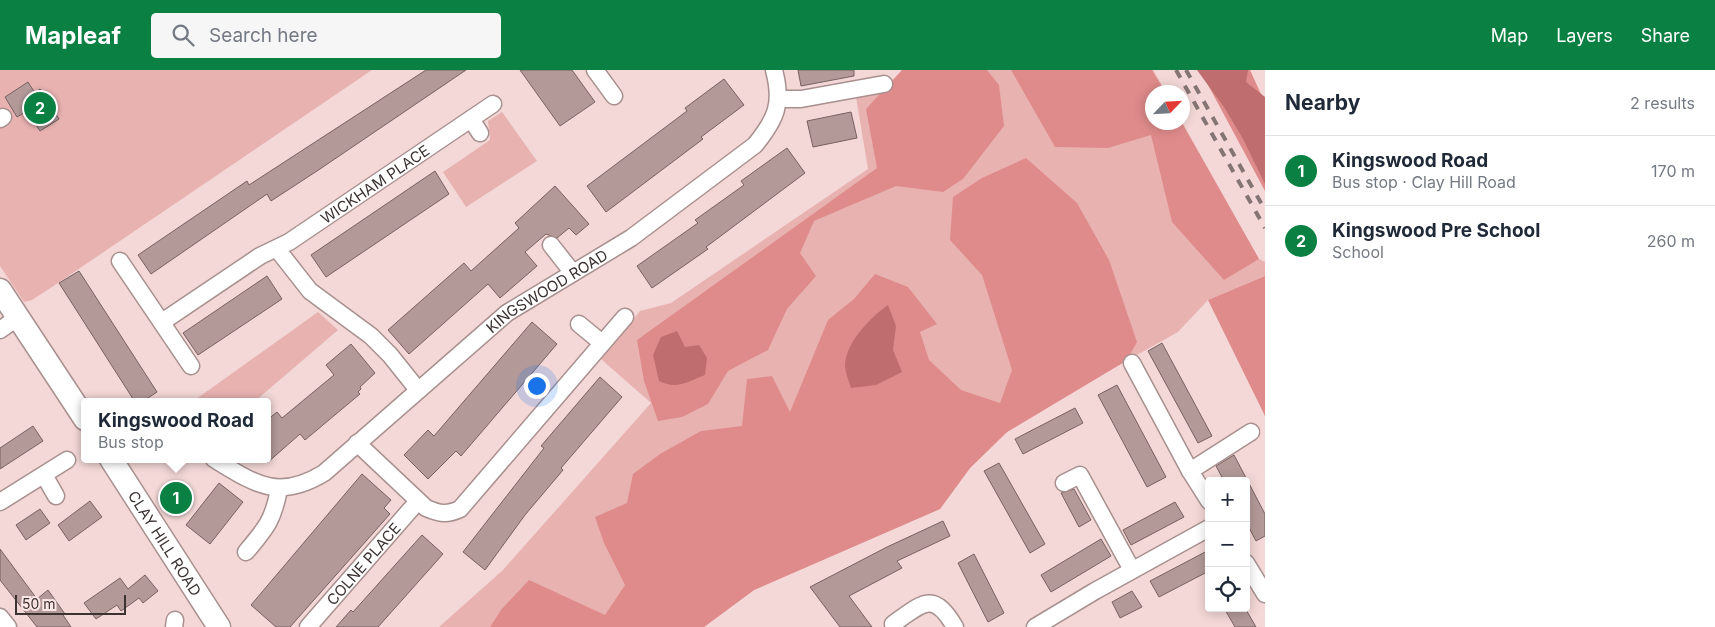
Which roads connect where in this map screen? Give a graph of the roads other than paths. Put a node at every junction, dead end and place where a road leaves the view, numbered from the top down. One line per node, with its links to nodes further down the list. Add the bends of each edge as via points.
1 (595, 70): 4 (street)
2 (774, 70): 5 (street)
3 (884, 84): 5 (street, via 800,99)
4 (614, 96)
5 (780, 99): 10 (street, KINGSWOOD ROAD, via 767,130 744,154 630,238)
6 (493, 104): 8 (street, WICKHAM PLACE, via 475,126)
7 (551, 245): 10 (street)
8 (277, 249): 13 (street, WICKHAM PLACE, via 266,252); 19 (street, via 310,291 371,336)
9 (120, 260): 13 (street)
10 (573, 272): 19 (street, KINGSWOOD ROAD, via 506,313)
11 (0, 290): 14 (street)
12 (625, 317): 16 (street)
13 (162, 322): 18 (street)
14 (9, 324): 20 (street)
15 (579, 324): 16 (street)
16 (602, 343): 32 (street, via 460,509 450,514 439,514)
17 (1132, 363): 26 (street)
18 (191, 366)
19 (418, 390): 22 (street, KINGSWOOD ROAD)
20 (81, 414)
21 (1251, 432): 26 (street)
22 (357, 443): 29 (street, KINGSWOOD ROAD, via 324,473 307,483); 32 (street)
23 (67, 460): 27 (street)
24 (116, 463): 42 (street, CLAY HILL ROAD)
25 (221, 463): 29 (street, KINGSWOOD ROAD, via 250,481)
26 (1190, 471): 30 (street)
27 (44, 476): 31 (street); 33 (street)
28 (1064, 483): 37 (street, via 1080,475)
29 (279, 489): 35 (street, via 269,524)
30 (1205, 495)
31 (56, 496)
32 (418, 501): 43 (street, COLNE PLACE)
33 (0, 502)
34 (1205, 530): 37 (street)
35 (246, 552)
36 (1248, 567): 38 (street)
37 (1132, 570): 45 (street)
38 (1265, 594)
39 (0, 617): 41 (street)
40 (893, 624): 44 (street, via 924,604 934,604 946,612)
41 (8, 627)
42 (219, 627)
43 (308, 627)
44 (955, 627)
45 (1036, 627)

